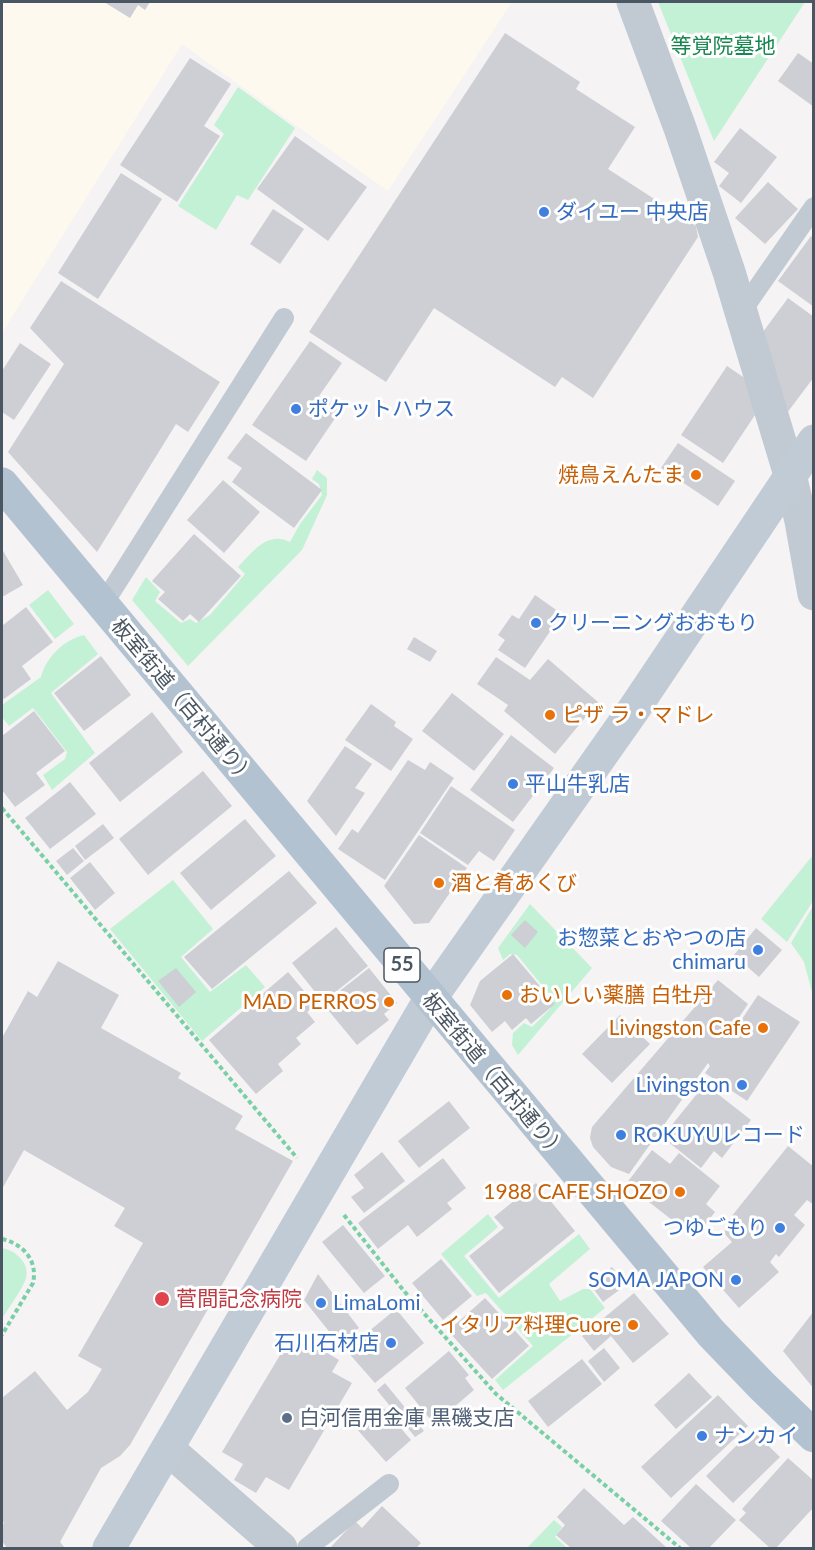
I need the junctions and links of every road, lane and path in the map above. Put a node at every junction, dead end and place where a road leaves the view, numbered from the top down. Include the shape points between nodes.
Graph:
1 (633, 2) edge
2 (813, 207) edge
3 (741, 312) junction
4 (284, 318) dead end
5 (813, 441) edge
6 (790, 475) junction
7 (2, 485) edge
8 (813, 594) edge
9 (102, 606) junction
10 (2, 808) edge
11 (430, 999) junction
12 (321, 1186) junction
13 (2, 1239) edge
14 (2, 1335) edge
15 (813, 1436) edge
16 (168, 1449) junction
17 (389, 1484) dead end
18 (109, 1548) edge
19 (281, 1548) edge
20 (307, 1548) edge
21 (680, 1548) edge

1 - 3 street
2 - 3 lane
3 - 6 street
4 - 9 lane
5 - 6 street
6 - 8 street
6 - 11 street via 639,701
7 - 9 main road, 板室街道（百村通り） / 55
9 - 11 main road, 板室街道（百村通り） / 55
10 - 12 path
11 - 12 street
11 - 15 main road, 板室街道（百村通り） / 55 via 711,1333
12 - 16 street
12 - 21 path via 404,1291 496,1394
13 - 14 path via 22,1247 30,1257 35,1275
16 - 18 street
16 - 19 street
17 - 20 lane

